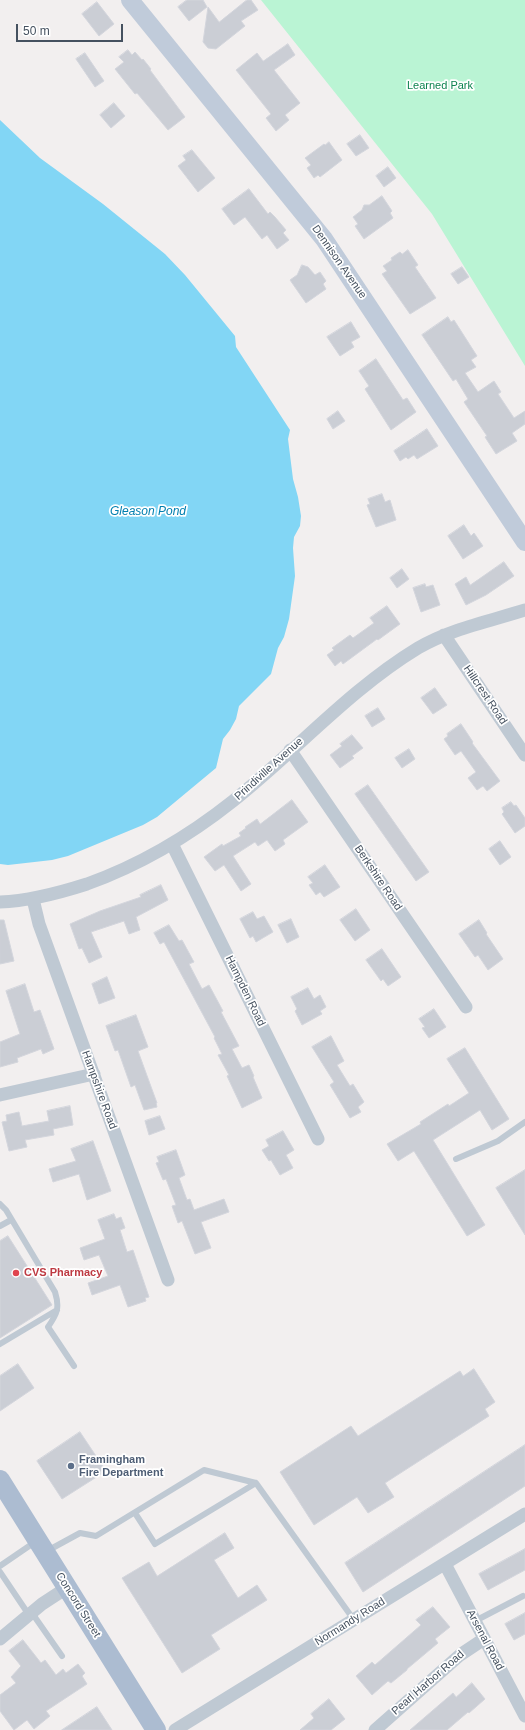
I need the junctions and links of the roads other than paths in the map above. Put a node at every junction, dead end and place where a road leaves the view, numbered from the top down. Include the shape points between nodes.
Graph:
1 (130, 0) edge
2 (525, 542) edge
3 (525, 610) edge
4 (444, 636) junction
5 (290, 750) junction
6 (525, 755) edge
7 (172, 844) junction
8 (33, 899) junction
9 (0, 902) edge
10 (466, 1007) dead end
11 (94, 1074) junction
12 (0, 1095) edge
13 (525, 1122) edge
14 (318, 1139) dead end
15 (456, 1159) dead end
16 (0, 1204) edge
17 (11, 1220) junction
18 (0, 1226) edge
19 (168, 1280) dead end
20 (57, 1310) junction
21 (0, 1344) edge
22 (74, 1366) dead end
23 (0, 1480) edge
24 (256, 1483) junction
25 (135, 1513) junction
26 (525, 1514) edge
27 (42, 1546) junction
28 (445, 1564) junction
29 (0, 1566) edge
30 (0, 1572) edge
31 (68, 1587) junction
32 (523, 1596) dead end
33 (30, 1614) junction
34 (354, 1620) junction
35 (475, 1621) junction
36 (0, 1639) edge
37 (484, 1639) junction
38 (62, 1656) dead end
39 (525, 1716) edge
40 (156, 1730) edge
41 (175, 1730) edge
42 (375, 1730) edge

1 - 2 street, Dennison Avenue via 324,238
3 - 4 street, Prindiville Avenue
4 - 5 street, Prindiville Avenue via 418,648 358,692
4 - 6 street, Hillcrest Road
5 - 7 street, Prindiville Avenue via 234,800
5 - 10 street, Berkshire Road
7 - 8 street, Prindiville Avenue via 114,873 77,887
7 - 14 street, Hampden Road
8 - 9 street, Prindiville Avenue
8 - 11 street, Hampshire Road via 39,924
11 - 12 street
11 - 19 street, Hampshire Road
13 - 15 lane via 498,1142
16 - 17 lane
17 - 18 lane
17 - 20 lane via 55,1292 59,1304
20 - 21 lane
20 - 22 lane via 48,1327
23 - 27 main road, Concord Street
24 - 25 lane via 204,1470
24 - 25 lane via 155,1544
24 - 34 lane
25 - 27 lane via 96,1536 80,1533
26 - 28 street, Normandy Road
27 - 29 lane
27 - 31 main road, Concord Street
28 - 34 street, Normandy Road
28 - 35 street, Arsenal Road
30 - 33 lane
31 - 33 street
31 - 40 main road, Concord Street
32 - 35 lane
33 - 36 street
33 - 38 lane
34 - 41 street, Normandy Road
35 - 37 street, Arsenal Road
37 - 39 street, Arsenal Road
37 - 42 street, Pearl Harbor Road via 460,1655

